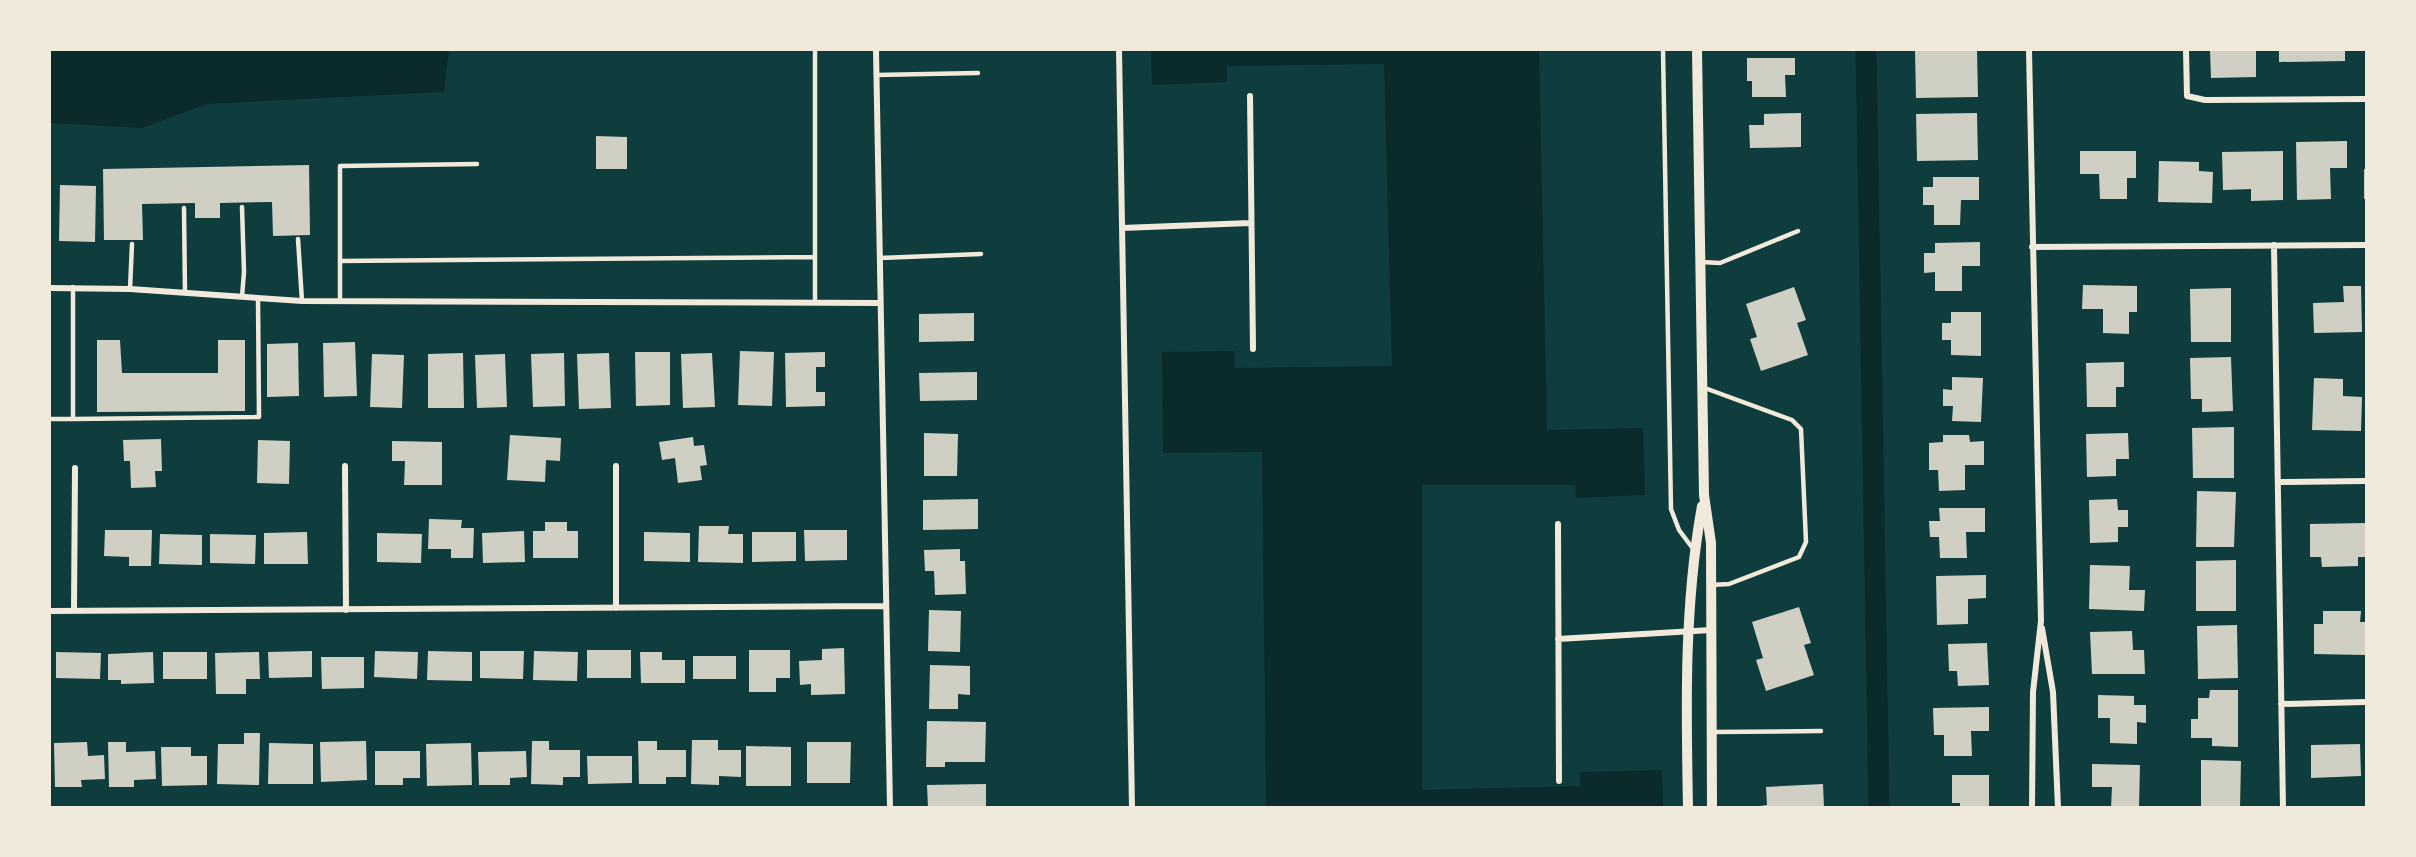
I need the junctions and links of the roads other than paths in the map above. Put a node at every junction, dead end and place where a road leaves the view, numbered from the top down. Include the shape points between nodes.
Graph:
1 (815, 50) edge
2 (876, 50) edge
3 (1119, 50) edge
4 (1663, 50) edge
5 (1697, 50) edge
6 (2029, 50) edge
7 (2186, 50) edge
8 (978, 73) dead end
9 (876, 75) junction
10 (1250, 96) dead end
11 (2367, 99) edge
12 (477, 164) dead end
13 (242, 207) dead end
14 (184, 208) dead end
15 (1250, 224) junction
16 (1122, 228) junction
17 (1798, 231) dead end
18 (298, 238) dead end
19 (132, 244) dead end
20 (2274, 245) junction
21 (2367, 245) edge
22 (2032, 247) junction
23 (981, 254) dead end
24 (815, 256) junction
25 (880, 258) junction
26 (340, 261) junction
27 (1701, 262) junction
28 (73, 287) junction
29 (50, 288) edge
30 (130, 289) junction
31 (185, 292) junction
32 (242, 297) junction
33 (258, 298) junction
34 (302, 301) junction
35 (340, 301) junction
36 (815, 303) junction
37 (880, 303) junction
38 (1252, 349) dead end
39 (1702, 387) junction
40 (50, 419) edge
41 (73, 419) junction
42 (345, 466) dead end
43 (616, 466) dead end
44 (75, 468) dead end
45 (2367, 481) edge
46 (2278, 482) junction
47 (1704, 495) junction
48 (1558, 524) dead end
49 (1695, 551) junction
50 (1711, 585) junction
51 (885, 606) junction
52 (616, 608) junction
53 (346, 610) junction
54 (50, 611) edge
55 (75, 611) junction
56 (2041, 621) junction
57 (1711, 630) junction
58 (1688, 632) junction
59 (1558, 639) junction
60 (2367, 702) edge
61 (2281, 704) junction
62 (1821, 731) dead end
63 (1712, 732) junction
64 (1559, 781) dead end
65 (890, 807) edge
66 (1132, 807) edge
67 (1688, 807) edge
68 (1712, 807) edge
69 (2032, 807) edge
70 (2058, 807) edge
71 (2283, 807) edge

1 - 24 lane
2 - 9 street
3 - 16 street
4 - 49 lane via 1671,509 1679,530
5 - 27 street
6 - 22 street
7 - 11 street via 2187,96 2205,100
8 - 9 lane
9 - 25 street
10 - 15 street
12 - 26 lane via 340,166
13 - 32 lane
14 - 31 lane
15 - 16 street
15 - 38 street
16 - 66 street
17 - 27 lane via 1720,263
18 - 34 lane
19 - 30 lane
20 - 21 street
20 - 22 street
20 - 46 street
22 - 56 street
23 - 25 lane
24 - 26 lane
24 - 36 lane
25 - 37 street
26 - 35 lane
27 - 39 street
28 - 29 street
28 - 30 street
28 - 41 lane
30 - 31 street
31 - 32 street
32 - 33 street
33 - 34 street
33 - 41 lane via 259,417
34 - 35 street
35 - 36 street
36 - 37 street
37 - 51 street
39 - 47 street
39 - 50 lane via 1792,420 1801,429 1806,542 1799,557 1729,584
40 - 41 lane
42 - 53 street
43 - 52 street
44 - 55 street
45 - 46 street
46 - 61 street
47 - 49 street
47 - 50 street via 1711,543
48 - 59 street
49 - 58 street
50 - 57 street
51 - 52 street
51 - 65 street
52 - 53 street
53 - 55 street
54 - 55 street
56 - 69 street via 2033,693
56 - 70 street via 2053,693
57 - 58 street
57 - 63 street
58 - 59 street
58 - 67 street
59 - 64 street
60 - 61 street
61 - 71 street
62 - 63 lane
63 - 68 street

